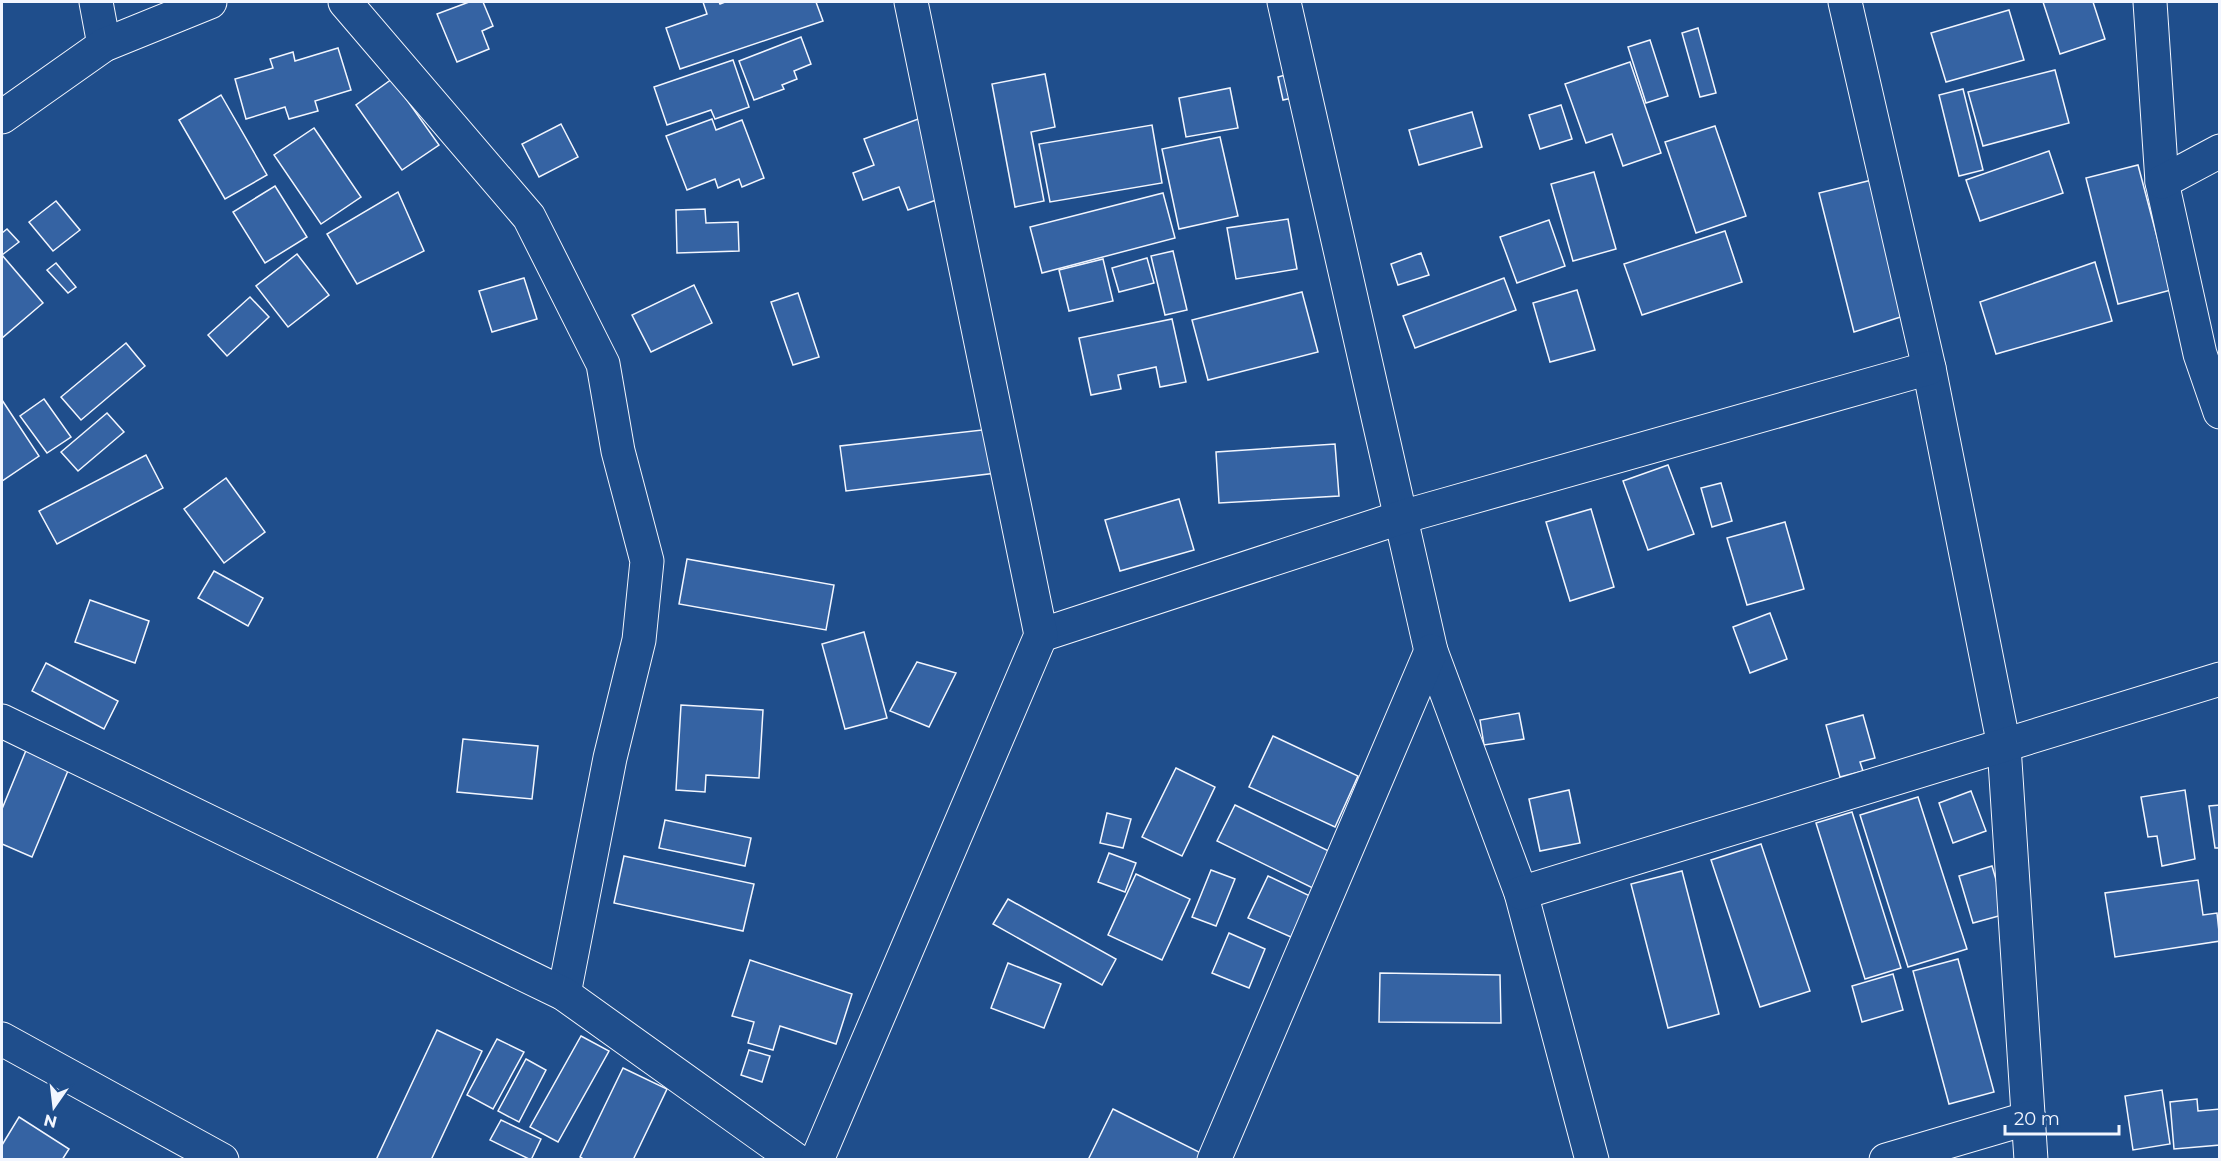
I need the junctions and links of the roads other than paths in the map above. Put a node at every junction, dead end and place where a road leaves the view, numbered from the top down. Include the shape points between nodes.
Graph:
1 (96, 2) edge
2 (210, 2) edge
3 (345, 2) edge
4 (911, 2) edge
5 (1284, 2) edge
6 (1845, 2) edge
7 (2150, 2) edge
8 (104, 45) junction
9 (2, 117) edge
10 (2220, 151) edge
11 (2162, 182) junction
12 (1929, 368) junction
13 (2220, 412) edge
14 (1402, 517) junction
15 (1041, 634) junction
16 (1431, 651) junction
17 (2220, 679) edge
18 (2, 721) edge
19 (2004, 746) junction
20 (1521, 893) junction
21 (564, 994) junction
22 (2, 1039) edge
23 (2029, 1118) junction
24 (1214, 1159) edge
25 (222, 1160) edge
26 (796, 1160) edge
27 (818, 1160) edge
28 (1593, 1160) edge
29 (1886, 1160) edge
30 (2031, 1160) edge

1 - 8 street
2 - 8 street
3 - 21 street via 529,217 603,364 618,451 647,561 639,640 610,758
4 - 15 street
5 - 14 street
6 - 12 street
7 - 11 street
8 - 9 street
10 - 11 street
11 - 13 street via 2200,354
12 - 14 street
12 - 19 street
14 - 15 street
14 - 16 street
15 - 27 street
16 - 20 street
16 - 24 street
17 - 19 street
18 - 21 street
19 - 20 street
19 - 23 street
20 - 28 street
21 - 26 street
22 - 25 street
23 - 29 street
23 - 30 street

